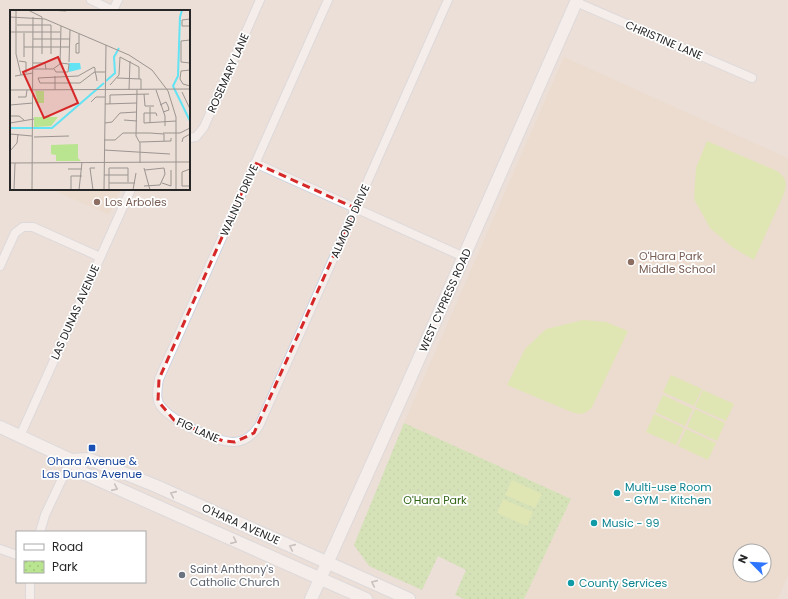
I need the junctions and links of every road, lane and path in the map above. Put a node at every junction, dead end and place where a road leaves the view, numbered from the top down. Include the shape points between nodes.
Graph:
1 (91, 0) edge
2 (118, 0) edge
3 (260, 0) edge
4 (328, 0) edge
5 (448, 0) edge
6 (576, 1) edge
7 (112, 10) edge
8 (114, 10) edge
9 (752, 78) dead end
10 (190, 138) edge
11 (255, 163) junction
12 (131, 190) edge
13 (356, 208) junction
14 (100, 257) junction
15 (464, 257) junction
16 (0, 266) edge
17 (158, 401) joint
18 (0, 427) edge
19 (20, 436) junction
20 (246, 439) joint
21 (71, 460) junction
22 (40, 531) edge
23 (0, 549) edge
24 (16, 555) edge
25 (328, 563) junction
26 (320, 579) junction
27 (30, 583) edge
28 (30, 599) edge
29 (311, 599) edge
30 (366, 599) edge
31 (409, 599) edge

1 - 7 street
2 - 8 street
3 - 10 street, ROSEMARY LANE via 204,127 196,137
4 - 11 street, WALNUT DRIVE
5 - 13 street, ALMOND DRIVE
6 - 9 street, CHRISTINE LANE
6 - 15 main road, WEST CYPRESS ROAD
11 - 13 street
11 - 17 street, WALNUT DRIVE via 159,379
12 - 14 street, LAS DUNAS AVENUE
13 - 15 street
13 - 20 street, ALMOND DRIVE via 259,426
14 - 16 street via 32,227 23,226 15,233
14 - 19 street, LAS DUNAS AVENUE
15 - 25 main road, WEST CYPRESS ROAD
17 - 20 street, FIG LANE via 163,411 174,420 223,442
18 - 19 main road, O'HARA AVENUE
19 - 21 main road, O'HARA AVENUE
21 - 22 street via 45,515
25 -> 21 main road, O'HARA AVENUE via 89,459
21 -> 26 main road, O'HARA AVENUE via 82,473
23 - 24 street
25 - 26 main road, WEST CYPRESS ROAD
31 -> 25 main road, O'HARA AVENUE
26 - 29 main road, WEST CYPRESS ROAD
26 - 30 main road, O'HARA AVENUE
27 - 28 street

